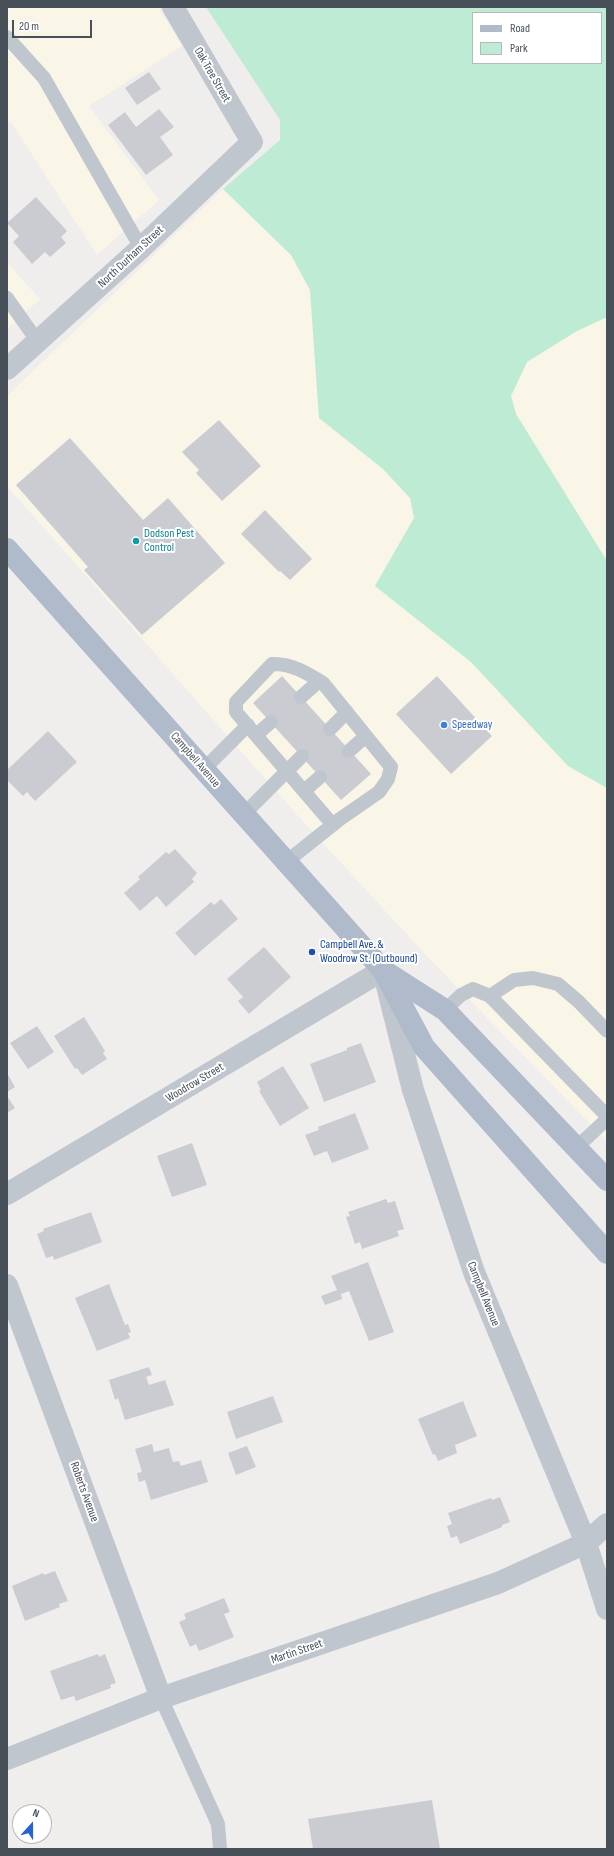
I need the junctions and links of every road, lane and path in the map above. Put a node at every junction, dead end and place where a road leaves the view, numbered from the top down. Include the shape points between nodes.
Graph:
1 (173, 7) edge
2 (7, 37) edge
3 (252, 142) joint
4 (141, 248) junction
5 (7, 298) edge
6 (38, 342) junction
7 (7, 369) edge
8 (7, 549) edge
9 (319, 681) junction
10 (301, 697) dead end
11 (347, 712) junction
12 (271, 722) dead end
13 (330, 729) dead end
14 (252, 730) junction
15 (366, 736) junction
16 (349, 751) dead end
17 (302, 756) dead end
18 (203, 770) junction
19 (287, 770) junction
20 (320, 777) dead end
21 (304, 791) junction
22 (243, 815) junction
23 (332, 825) junction
24 (286, 862) junction
25 (383, 970) junction
26 (490, 996) junction
27 (445, 1010) junction
28 (607, 1031) edge
29 (607, 1117) edge
30 (576, 1148) junction
31 (607, 1180) edge
32 (7, 1194) edge
33 (607, 1253) edge
34 (7, 1285) edge
35 (607, 1524) edge
36 (586, 1543) junction
37 (607, 1609) edge
38 (161, 1698) junction
39 (7, 1759) edge
40 (220, 1849) edge

1 - 3 street, Oak Tree Street
2 - 4 lane via 44,78
3 - 4 street, North Durham Street
4 - 6 street, North Durham Street
5 - 6 lane
6 - 7 street, North Durham Street
8 - 18 main road, Campbell Avenue
9 - 10 lane
9 - 11 lane
9 - 14 lane via 284,664 272,664 236,702 236,712
11 - 13 lane
11 - 15 lane
12 - 14 lane
14 - 18 lane
14 - 19 lane
15 - 16 lane
15 - 23 lane via 391,767 388,779 379,792
17 - 19 lane
18 - 22 main road, Campbell Avenue
19 - 21 lane
19 - 22 lane
20 - 21 lane
21 - 23 lane
22 - 24 main road, Campbell Avenue
23 - 24 lane
24 - 25 main road, Campbell Avenue
25 - 27 main road, Campbell Avenue
25 - 32 street, Woodrow Street
25 - 33 main road, Campbell Avenue via 424,1047
25 - 36 street, Campbell Avenue via 413,1090 474,1272
26 - 27 lane via 473,989 461,995
26 - 28 lane via 514,980 533,978 558,984
26 - 29 lane
27 - 30 main road, Campbell Avenue
29 - 30 lane
30 - 31 main road, Campbell Avenue
34 - 38 street, Roberts Avenue
35 - 36 street, Martin Street
36 - 37 street, Campbell Avenue
36 - 38 street, Martin Street via 498,1583
38 - 39 street, Martin Street
38 - 40 lane via 218,1824

